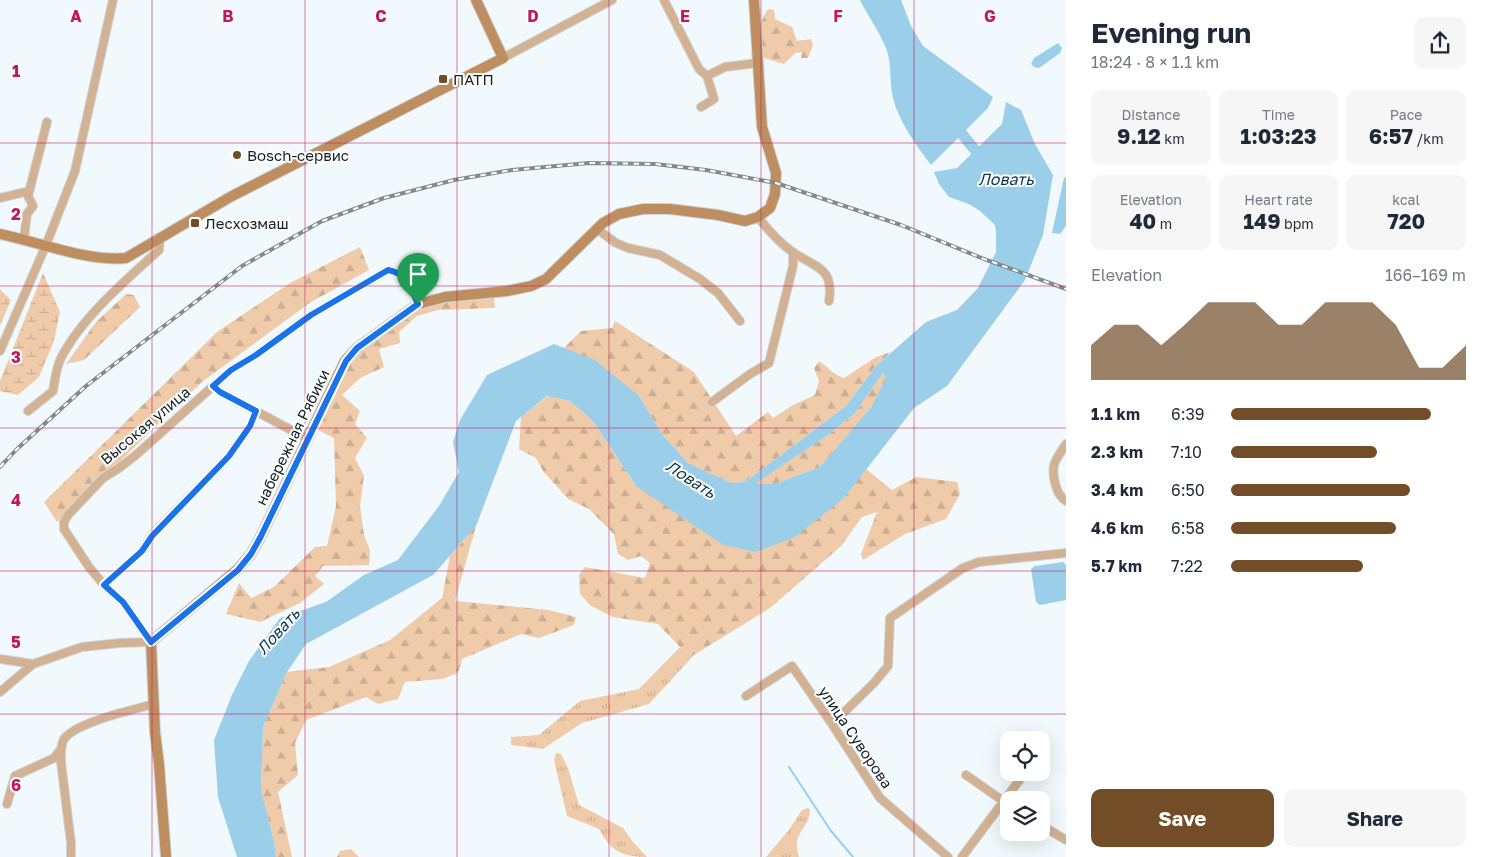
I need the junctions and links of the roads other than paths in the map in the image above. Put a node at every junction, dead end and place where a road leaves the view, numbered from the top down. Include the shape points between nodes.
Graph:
1 (113, 0) edge
2 (476, 0) edge
3 (612, 0) edge
4 (664, 0) edge
5 (754, 0) edge
6 (503, 58) junction
7 (757, 63) junction
8 (707, 76) junction
9 (700, 107) dead end
10 (47, 122) dead end
11 (29, 191) junction
12 (0, 198) edge
13 (758, 217) junction
14 (597, 229) junction
15 (0, 234) edge
16 (160, 238) junction
17 (24, 239) junction
18 (46, 245) junction
19 (793, 252) junction
20 (829, 301) dead end
21 (418, 304) junction
22 (740, 321) dead end
23 (0, 351) edge
24 (213, 386) junction
25 (712, 402) dead end
26 (28, 411) dead end
27 (256, 411) junction
28 (308, 439) junction
29 (1066, 444) edge
30 (1066, 501) edge
31 (1066, 553) edge
32 (104, 585) junction
33 (151, 642) junction
34 (0, 658) edge
35 (34, 664) junction
36 (0, 692) edge
37 (746, 696) dead end
38 (154, 704) junction
39 (832, 724) junction
40 (60, 749) junction
41 (966, 775) dead end
42 (1000, 800) edge
43 (7, 804) dead end
44 (1000, 811) edge
45 (1050, 830) edge
46 (1066, 840) edge
47 (71, 857) edge
48 (166, 857) edge
49 (948, 857) edge
50 (962, 857) edge

1 - 18 street via 75,171
2 - 6 street
3 - 6 street
4 - 8 street via 699,69
5 - 7 street
6 - 16 street via 232,196
7 - 8 street via 725,67
7 - 13 street via 762,127 776,173 770,208
8 - 9 street via 714,99
10 - 11 street
11 - 12 street
11 - 17 street via 33,206 27,214
13 - 14 street, набережная Рябики via 745,221 670,208 643,208 620,214
13 - 19 street
14 - 21 street, набережная Рябики via 546,279 531,286 507,292 445,297
14 - 22 street via 616,243 660,255 700,279 718,293
15 - 17 street
16 - 18 street via 126,258 113,260
16 - 26 street via 159,250 98,308 70,344 61,358 53,391
17 - 18 street
18 - 23 street
19 - 20 street via 823,270 830,280
19 - 25 street via 793,266 769,364
21 - 24 street, Высокая улица via 406,278 388,270 311,315
21 - 28 street, набережная Рябики via 351,354
24 - 27 street
24 - 32 street, Высокая улица via 136,455 103,478 64,522 64,529
27 - 28 street
27 - 32 street via 250,426 229,456 152,536 142,551
28 - 33 street, набережная Рябики via 245,562
29 - 30 street via 1054,464 1054,482
31 - 39 street via 979,562 963,568 890,618 888,666
32 - 33 street via 123,602
33 - 35 street via 82,647
33 - 38 street
34 - 35 street
35 - 36 street
37 - 39 street, улица Суворова via 792,666
38 - 40 street via 88,723 72,731
38 - 48 street
39 - 49 street, улица Суворова via 880,798
40 - 43 street via 54,758 15,776
40 - 47 street
41 - 42 street
44 - 50 street
45 - 46 street

